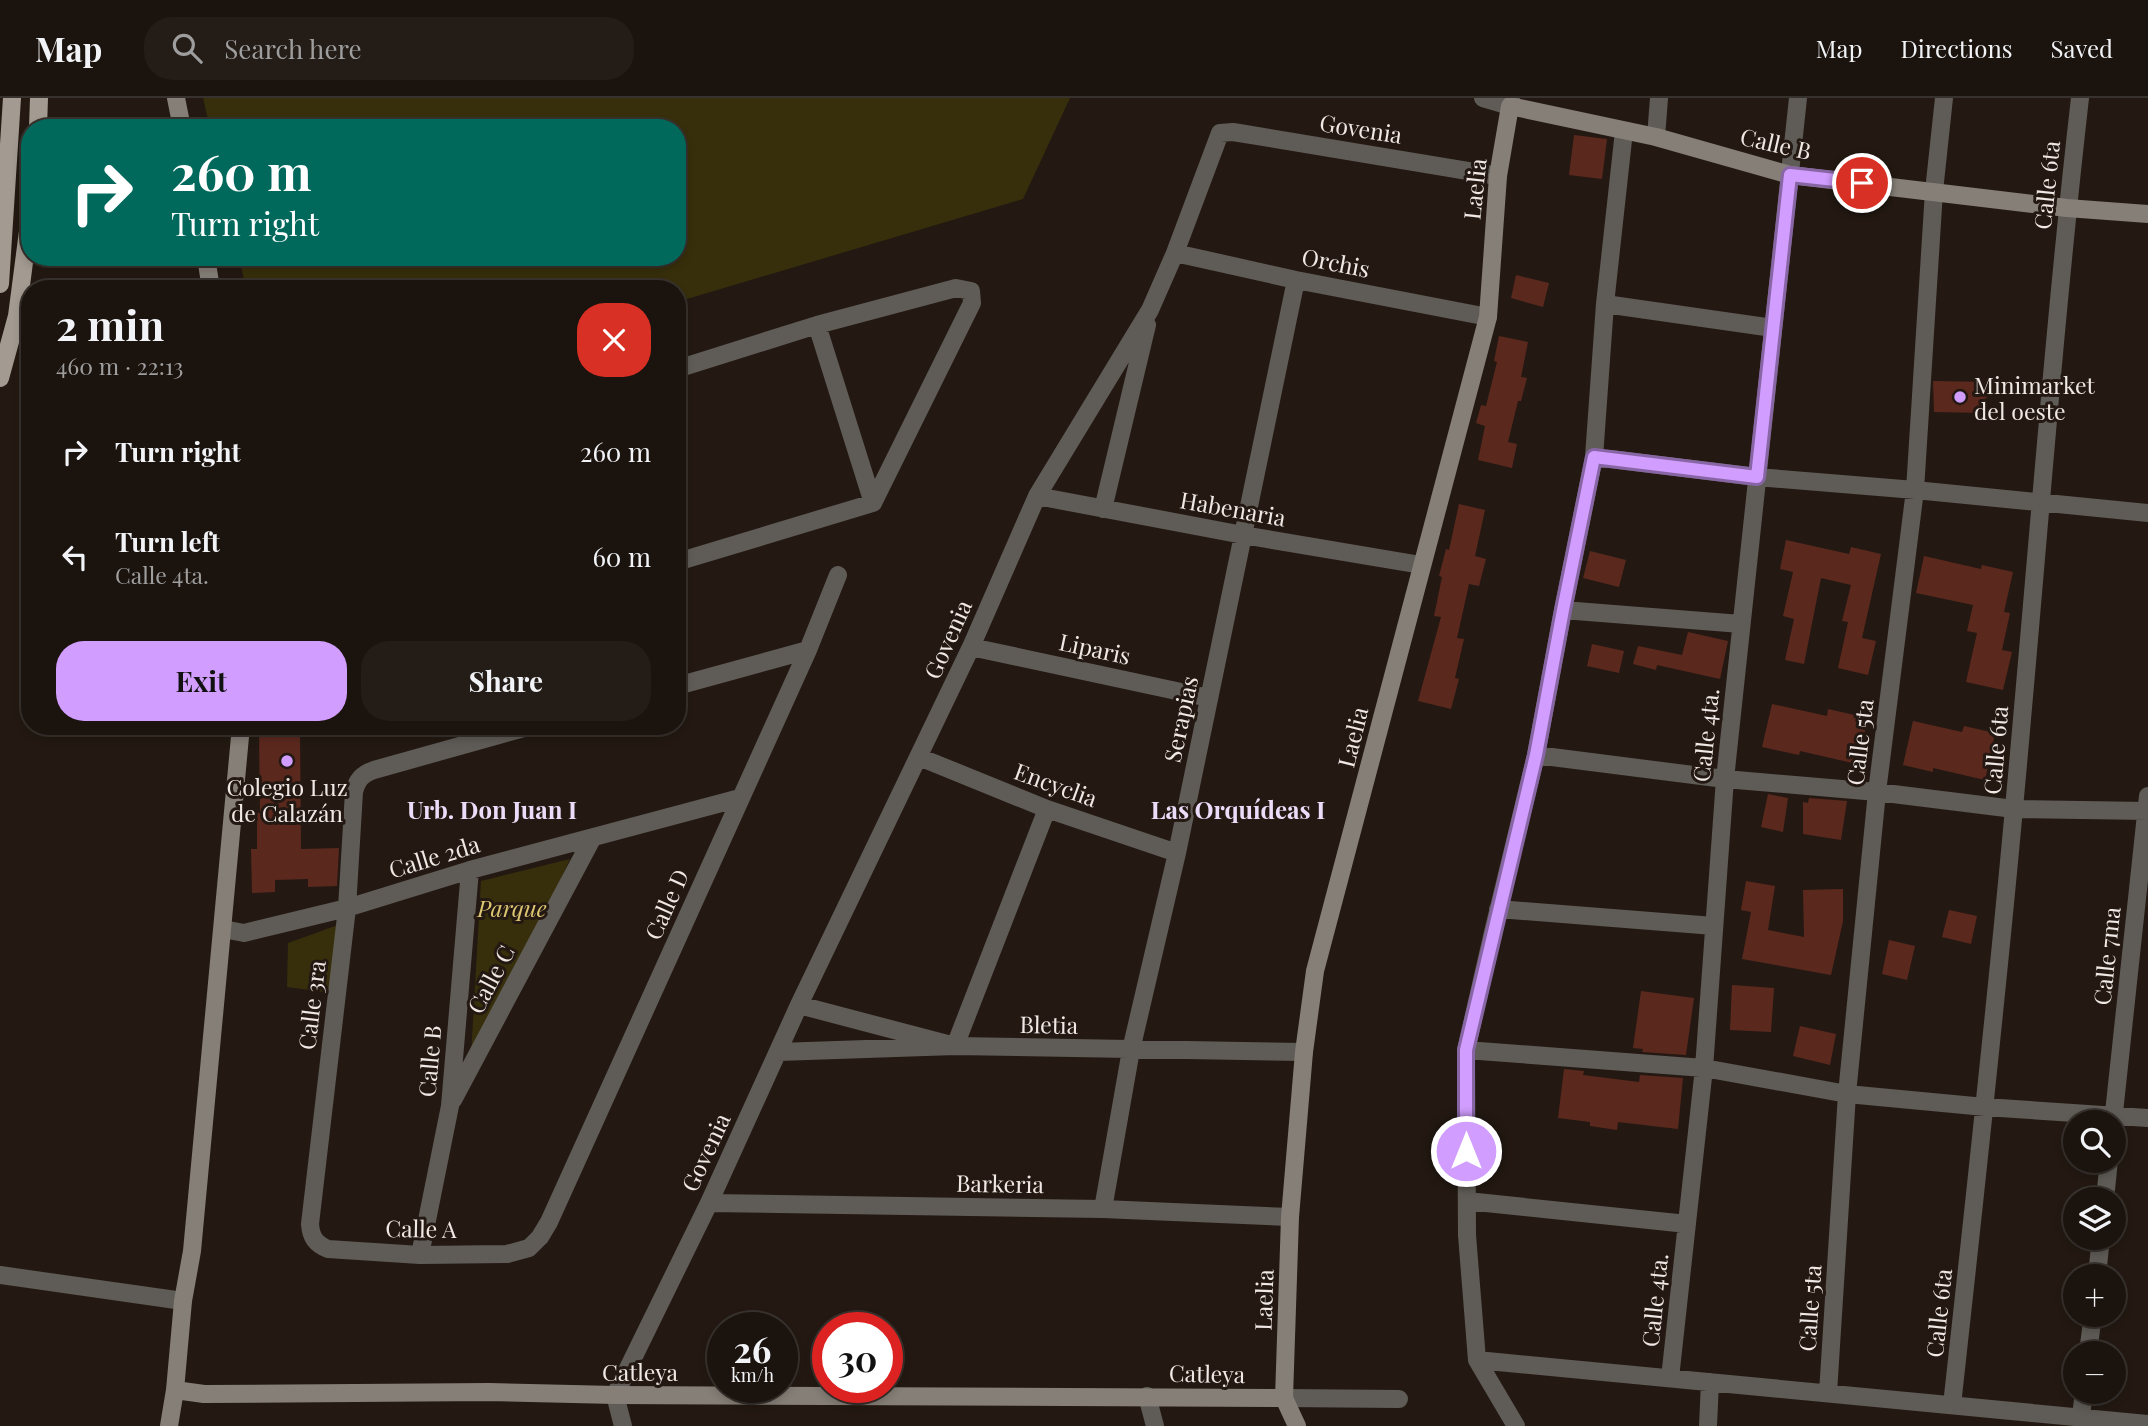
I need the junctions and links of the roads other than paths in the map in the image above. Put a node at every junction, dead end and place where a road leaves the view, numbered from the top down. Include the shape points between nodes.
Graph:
1 (12, 98) edge
2 (39, 98) edge
3 (176, 98) edge
4 (1483, 98) edge
5 (1659, 98) edge
6 (1798, 98) edge
7 (1944, 98) edge
8 (2080, 98) edge
9 (1511, 102) edge
10 (38, 119) edge
11 (180, 119) edge
12 (1624, 131) junction
13 (1656, 137) junction
14 (5, 162) edge
15 (1790, 175) junction
16 (1498, 176) junction
17 (1934, 191) junction
18 (2067, 208) junction
19 (2148, 214) edge
20 (1175, 253) junction
21 (1296, 280) junction
22 (0, 284) edge
23 (21, 285) edge
24 (1605, 304) junction
25 (1150, 310) junction
26 (1488, 317) junction
27 (817, 325) junction
28 (1773, 328) junction
29 (0, 334) edge
30 (686, 366) edge
31 (1, 372) edge
32 (1594, 457) junction
33 (1757, 477) junction
34 (1915, 490) junction
35 (1037, 496) junction
36 (2042, 502) junction
37 (873, 503) junction
38 (1103, 509) junction
39 (2148, 513) edge
40 (1243, 535) junction
41 (686, 559) edge
42 (1421, 565) junction
43 (838, 575) dead end
44 (1563, 610) junction
45 (1741, 624) junction
46 (971, 647) junction
47 (808, 650) junction
48 (686, 684) edge
49 (1209, 698) junction
50 (240, 735) edge
51 (499, 735) edge
52 (1536, 755) junction
53 (919, 757) junction
54 (1725, 779) junction
55 (1877, 792) junction
56 (740, 798) junction
57 (2147, 806) edge
58 (2014, 808) junction
59 (1047, 809) junction
60 (593, 837) junction
61 (1177, 853) junction
62 (470, 870) junction
63 (347, 908) junction
64 (1498, 909) junction
65 (1714, 926) junction
66 (223, 929) junction
67 (799, 1005) junction
68 (955, 1046) junction
69 (1130, 1050) junction
70 (1466, 1050) junction
71 (778, 1052) junction
72 (1304, 1052) junction
73 (1704, 1068) junction
74 (1847, 1094) junction
75 (450, 1106) junction
76 (1985, 1107) junction
77 (2114, 1110) edge
78 (2063, 1114) edge
79 (2126, 1118) edge
80 (2148, 1118) edge
81 (1467, 1201) junction
82 (709, 1203) junction
83 (1103, 1209) junction
84 (1290, 1217) junction
85 (1686, 1224) junction
86 (314, 1240) joint
87 (529, 1248) joint
88 (420, 1255) junction
89 (0, 1275) edge
90 (183, 1301) junction
91 (1477, 1360) junction
92 (1670, 1378) junction
93 (1710, 1382) junction
94 (175, 1390) junction
95 (1828, 1393) junction
96 (615, 1395) junction
97 (1147, 1396) junction
98 (1284, 1398) junction
99 (1399, 1399) dead end
100 (2082, 1404) edge
101 (1952, 1405) junction
102 (2081, 1417) junction
103 (2148, 1424) edge
104 (169, 1426) edge
105 (623, 1426) edge
106 (1156, 1426) edge
107 (1297, 1426) edge
108 (1516, 1426) edge
109 (1708, 1426) edge

1 - 14 main road
2 - 10 main road
3 - 11 street
4 - 9 street, Calle B
5 - 13 street
6 - 15 street, Calle 4ta.
7 - 17 street, Calle 5ta
8 - 18 street, Calle 6ta
9 - 12 street, Calle B
9 - 16 street, Laelia
12 - 13 street, Calle B
12 - 24 street
13 - 15 street, Calle B
14 - 22 main road
15 - 17 street, Calle B
15 - 28 street, Calle 4ta.
16 - 20 street, Govenia via 1220,133
16 - 26 street, Laelia
17 - 18 street, Calle B
17 - 34 street, Calle 5ta
18 - 19 street, Calle B
18 - 36 street, Calle 6ta
20 - 21 street, Orchis
20 - 25 street, Govenia
21 - 26 street, Orchis
21 - 40 street, Serapias
23 - 31 main road
24 - 28 street
24 - 32 street
25 - 35 street, Govenia
25 - 38 street
26 - 42 street, Laelia
27 - 30 street
27 - 37 street
27 - 37 street via 956,288 971,290 972,303
28 - 33 street, Calle 4ta.
29 - 31 main road
32 - 33 street
32 - 44 street
33 - 34 street
33 - 45 street, Calle 4ta.
34 - 36 street
34 - 55 street, Calle 5ta
35 - 38 street, Habenaria
35 - 46 street, Govenia
36 - 39 street
36 - 58 street, Calle 6ta
37 - 41 street
38 - 40 street, Habenaria
40 - 42 street, Habenaria
40 - 49 street, Serapias
42 - 72 street, Laelia via 1315,971
43 - 47 street, Calle D
44 - 45 street
44 - 52 street
45 - 54 street, Calle 4ta.
46 - 49 street, Liparis
46 - 53 street, Govenia
47 - 48 street
47 - 56 street, Calle D
49 - 61 street, Serapias
50 - 66 street
51 - 63 street, Calle 3ra via 360,777 354,792
52 - 54 street
52 - 64 street
53 - 59 street, Encyclia
53 - 67 street, Govenia
54 - 55 street
54 - 65 street, Calle 4ta.
55 - 58 street
55 - 74 street, Calle 5ta
56 - 60 street, Calle 2da
56 - 87 street, Calle D via 549,1222
57 - 58 street
57 - 77 street, Calle 7ma
58 - 76 street, Calle 6ta
59 - 61 street, Encyclia
59 - 68 street
60 - 62 street, Calle 2da
60 - 75 street, Calle C
61 - 69 street, Serapias
62 - 63 street, Calle 2da
62 - 75 street, Calle B
63 - 66 street, Calle 2da via 244,933
63 - 86 street, Calle 3ra via 310,1224
64 - 65 street
64 - 70 street
65 - 73 street, Calle 4ta.
66 - 90 street via 192,1251
67 - 68 street, Bletia
67 - 71 street, Govenia
68 - 69 street, Bletia
68 - 71 street
69 - 72 street, Bletia
69 - 83 street, Serapias
70 - 73 street
70 - 81 street
71 - 82 street, Govenia
72 - 84 street, Laelia
73 - 74 street
73 - 85 street, Calle 4ta.
74 - 76 street
74 - 95 street, Calle 5ta
75 - 88 street, Calle B
76 - 78 street
76 - 101 street, Calle 6ta
79 - 80 street
81 - 85 street
81 - 91 street
82 - 83 street, Barkeria
82 - 96 street, Govenia
83 - 84 street, Barkeria
84 - 98 street, Laelia
85 - 92 street, Calle 4ta.
86 - 88 street, Calle A via 328,1249
87 - 88 street, Calle A via 507,1254
89 - 90 street
90 - 94 street
91 - 92 street
91 - 108 street
92 - 93 street
93 - 95 street
93 - 109 street
94 - 96 street, Catleya via 204,1394
94 - 104 street
95 - 101 street
96 - 97 street, Catleya
96 - 105 street
97 - 98 street, Catleya
97 - 106 street
98 - 99 street, Catleya
98 - 107 street, Laelia
100 - 102 street
101 - 102 street
102 - 103 street

